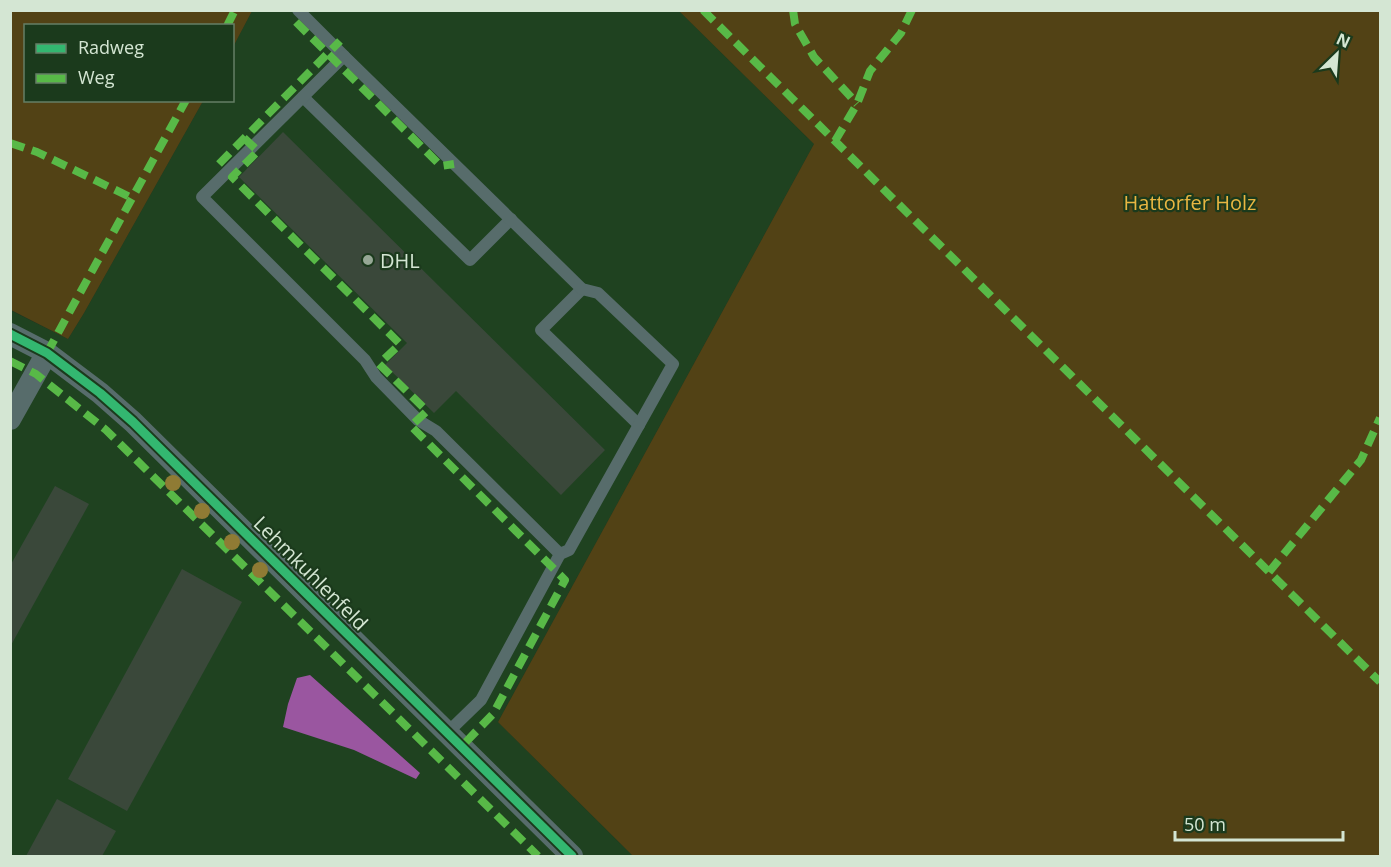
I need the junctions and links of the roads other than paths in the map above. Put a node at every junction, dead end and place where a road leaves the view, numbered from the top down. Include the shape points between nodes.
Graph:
1 (298, 10) edge
2 (344, 56) junction
3 (303, 97) junction
4 (511, 219) junction
5 (582, 289) junction
6 (10, 334) edge
7 (47, 353) junction
8 (10, 419) edge
9 (639, 425) junction
10 (560, 554) junction
11 (447, 732) junction
12 (572, 856) edge

1 - 2 lane
2 - 3 lane
2 - 4 lane
3 - 4 lane via 470,260
3 - 10 lane via 202,197 365,360 376,377 418,420 436,431
4 - 5 lane
5 - 9 lane via 598,293 673,364
5 - 9 lane via 541,330
6 - 7 street, Lehmkuhlenfeld
7 - 8 street
7 - 11 street, Lehmkuhlenfeld via 133,422
9 - 10 lane via 569,550
10 - 11 lane via 481,700
11 - 12 street, Lehmkuhlenfeld

